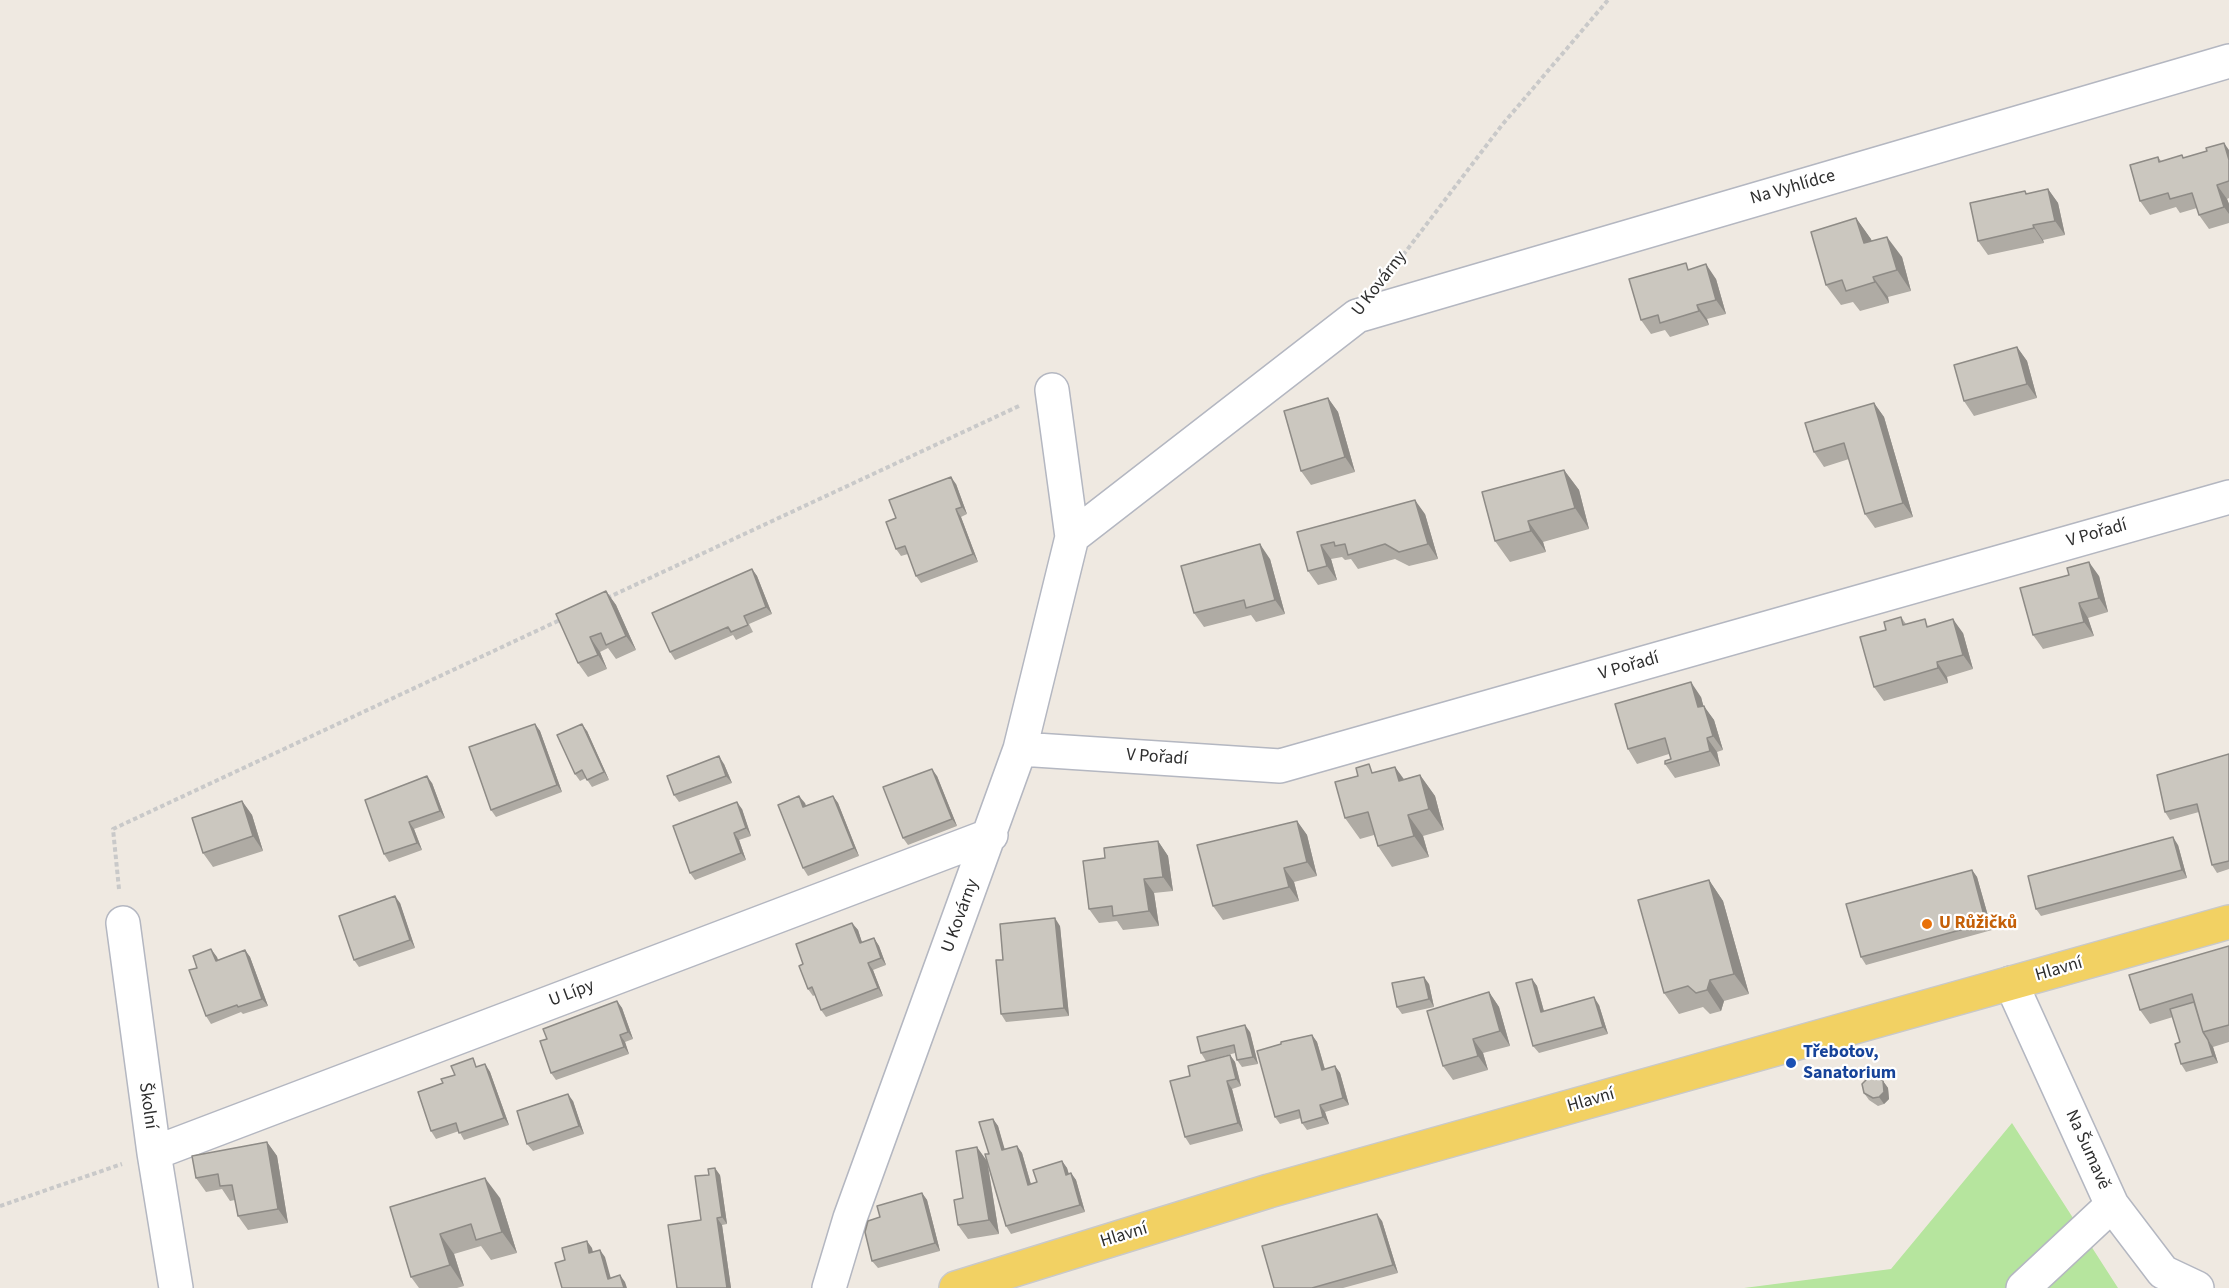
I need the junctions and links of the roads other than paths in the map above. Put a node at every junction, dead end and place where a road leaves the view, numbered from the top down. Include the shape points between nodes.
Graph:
1 (2229, 61) edge
2 (1357, 316) joint
3 (1052, 390) road end
4 (2229, 496) edge
5 (1072, 537) junction
6 (1020, 749) junction
7 (991, 835) junction
8 (2229, 922) edge
9 (123, 923) road end
10 (2011, 983) junction
11 (154, 1153) junction
12 (2112, 1205) junction
13 (176, 1288) edge
14 (829, 1288) edge
15 (956, 1288) edge
16 (2023, 1288) edge
17 (2197, 1288) edge

1 - 2 street, Na Vyhlídce
2 - 5 street, U Kovárny
3 - 5 street, U Kovárny
4 - 6 street, V Pořadí via 1280,766
5 - 6 street, U Kovárny
6 - 7 street, U Kovárny
7 - 11 street, U Lípy
7 - 14 street, U Kovárny via 850,1218
8 - 10 main road, Hlavní
9 - 11 street, Školní
10 - 12 street, Na Šumavě
10 - 15 main road, Hlavní via 1281,1188
11 - 13 street, Školní
12 - 16 street
12 - 17 street, Na Šumavě via 2163,1272

